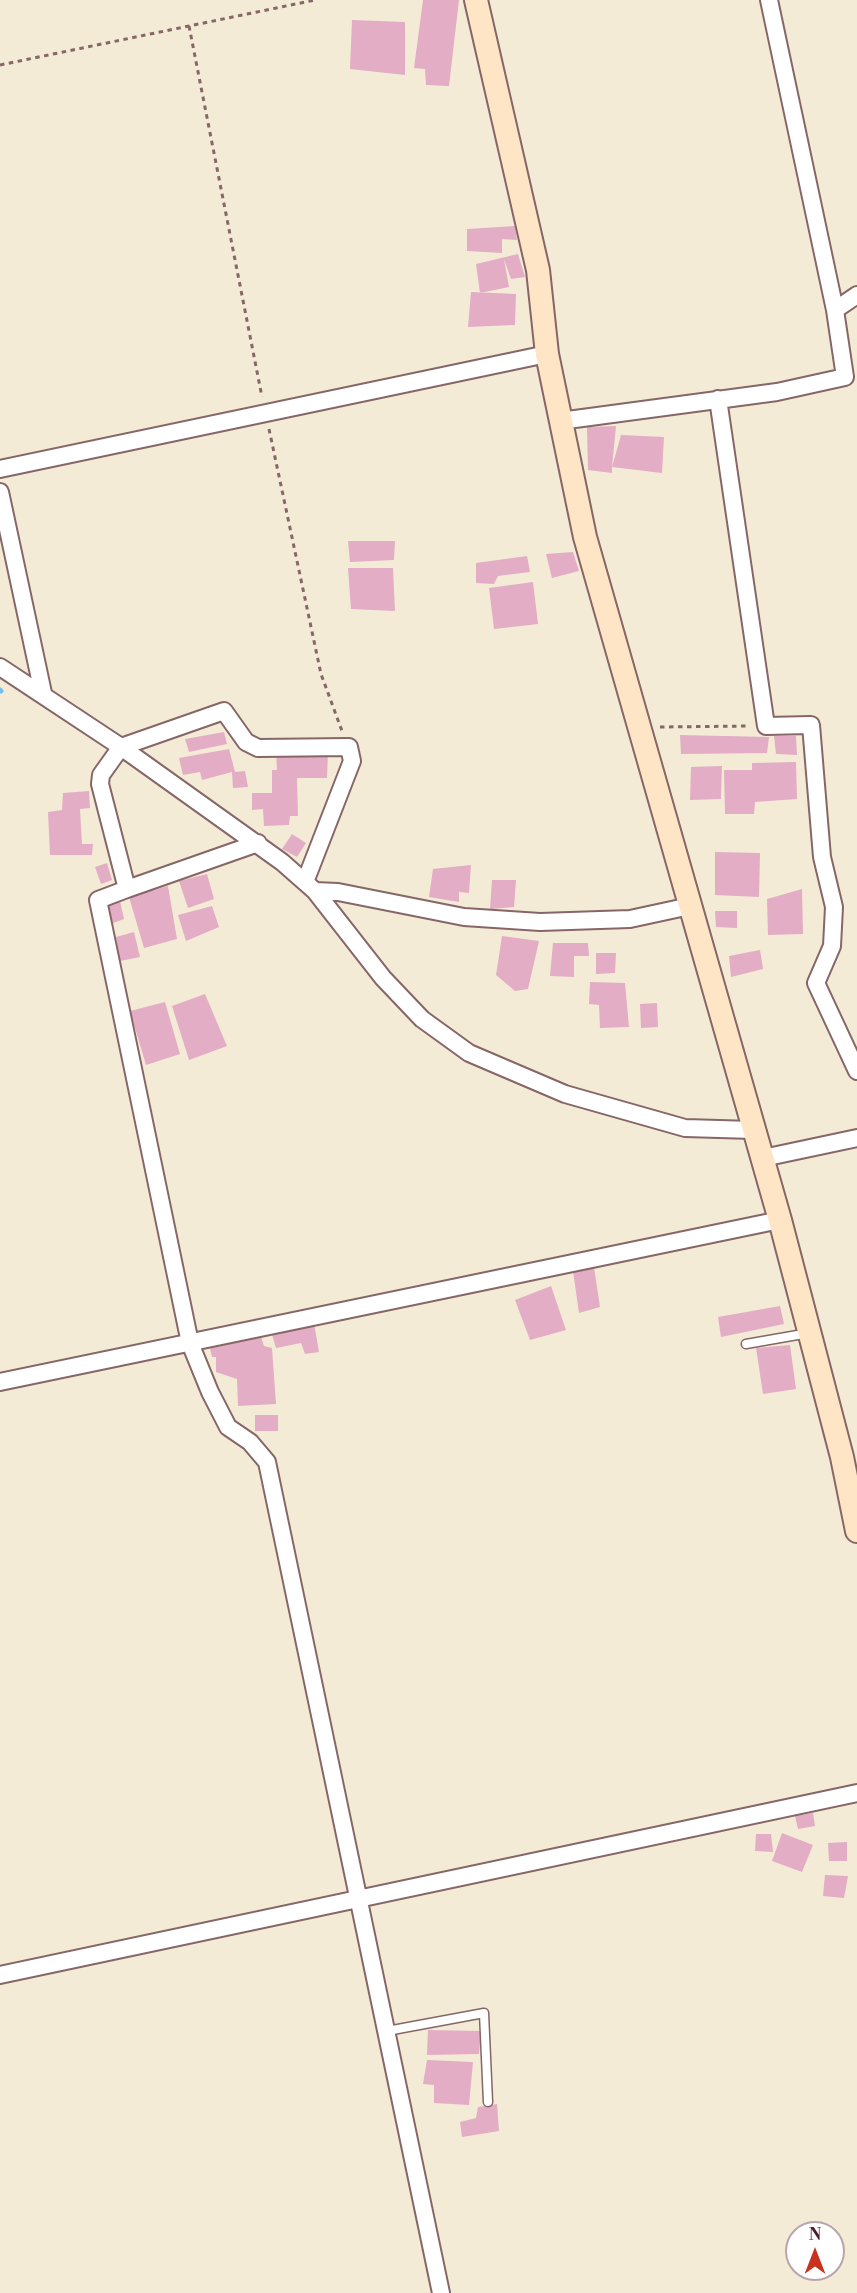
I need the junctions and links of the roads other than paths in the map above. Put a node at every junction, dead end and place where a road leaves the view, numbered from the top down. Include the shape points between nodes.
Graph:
1 (476, 0) edge
2 (769, 0) edge
3 (857, 295) edge
4 (835, 310) junction
5 (547, 354) junction
6 (718, 399) junction
7 (560, 421) junction
8 (0, 469) edge
9 (0, 492) edge
10 (0, 667) edge
11 (43, 693) junction
12 (121, 747) junction
13 (258, 843) junction
14 (310, 886) junction
15 (127, 888) junction
16 (690, 906) junction
17 (857, 1071) edge
18 (753, 1130) junction
19 (857, 1138) edge
20 (763, 1158) junction
21 (780, 1220) junction
22 (810, 1333) junction
23 (190, 1343) junction
24 (746, 1344) dead end
25 (0, 1382) edge
26 (857, 1531) edge
27 (857, 1793) edge
28 (359, 1899) junction
29 (0, 1975) edge
30 (387, 2031) junction
31 (488, 2102) dead end
32 (441, 2293) edge

1 - 5 street via 538,270
2 - 4 street
3 - 4 street
4 - 6 street via 845,377 777,392
5 - 7 street
5 - 8 street
6 - 7 street
6 - 17 street via 766,726 811,725 822,857 834,907 832,946 816,983
7 - 16 street via 585,537
9 - 11 street
10 - 11 street
11 - 12 street
12 - 13 street
12 - 14 street via 224,711 246,742 258,748 349,747 352,761
12 - 15 street via 101,775 100,784
13 - 14 street
13 - 15 street
14 - 16 street via 464,917 540,922 630,919
14 - 18 street via 383,978 422,1019 469,1053 566,1094 685,1128
15 - 23 street via 98,900
16 - 18 street
18 - 20 street
19 - 20 street
20 - 21 street
21 - 22 street
21 - 23 street
22 - 24 lane
22 - 26 street
23 - 25 street
23 - 28 street via 228,1427 250,1442 267,1462
27 - 28 street
28 - 29 street
28 - 30 street
30 - 31 lane via 484,2013
30 - 32 street

